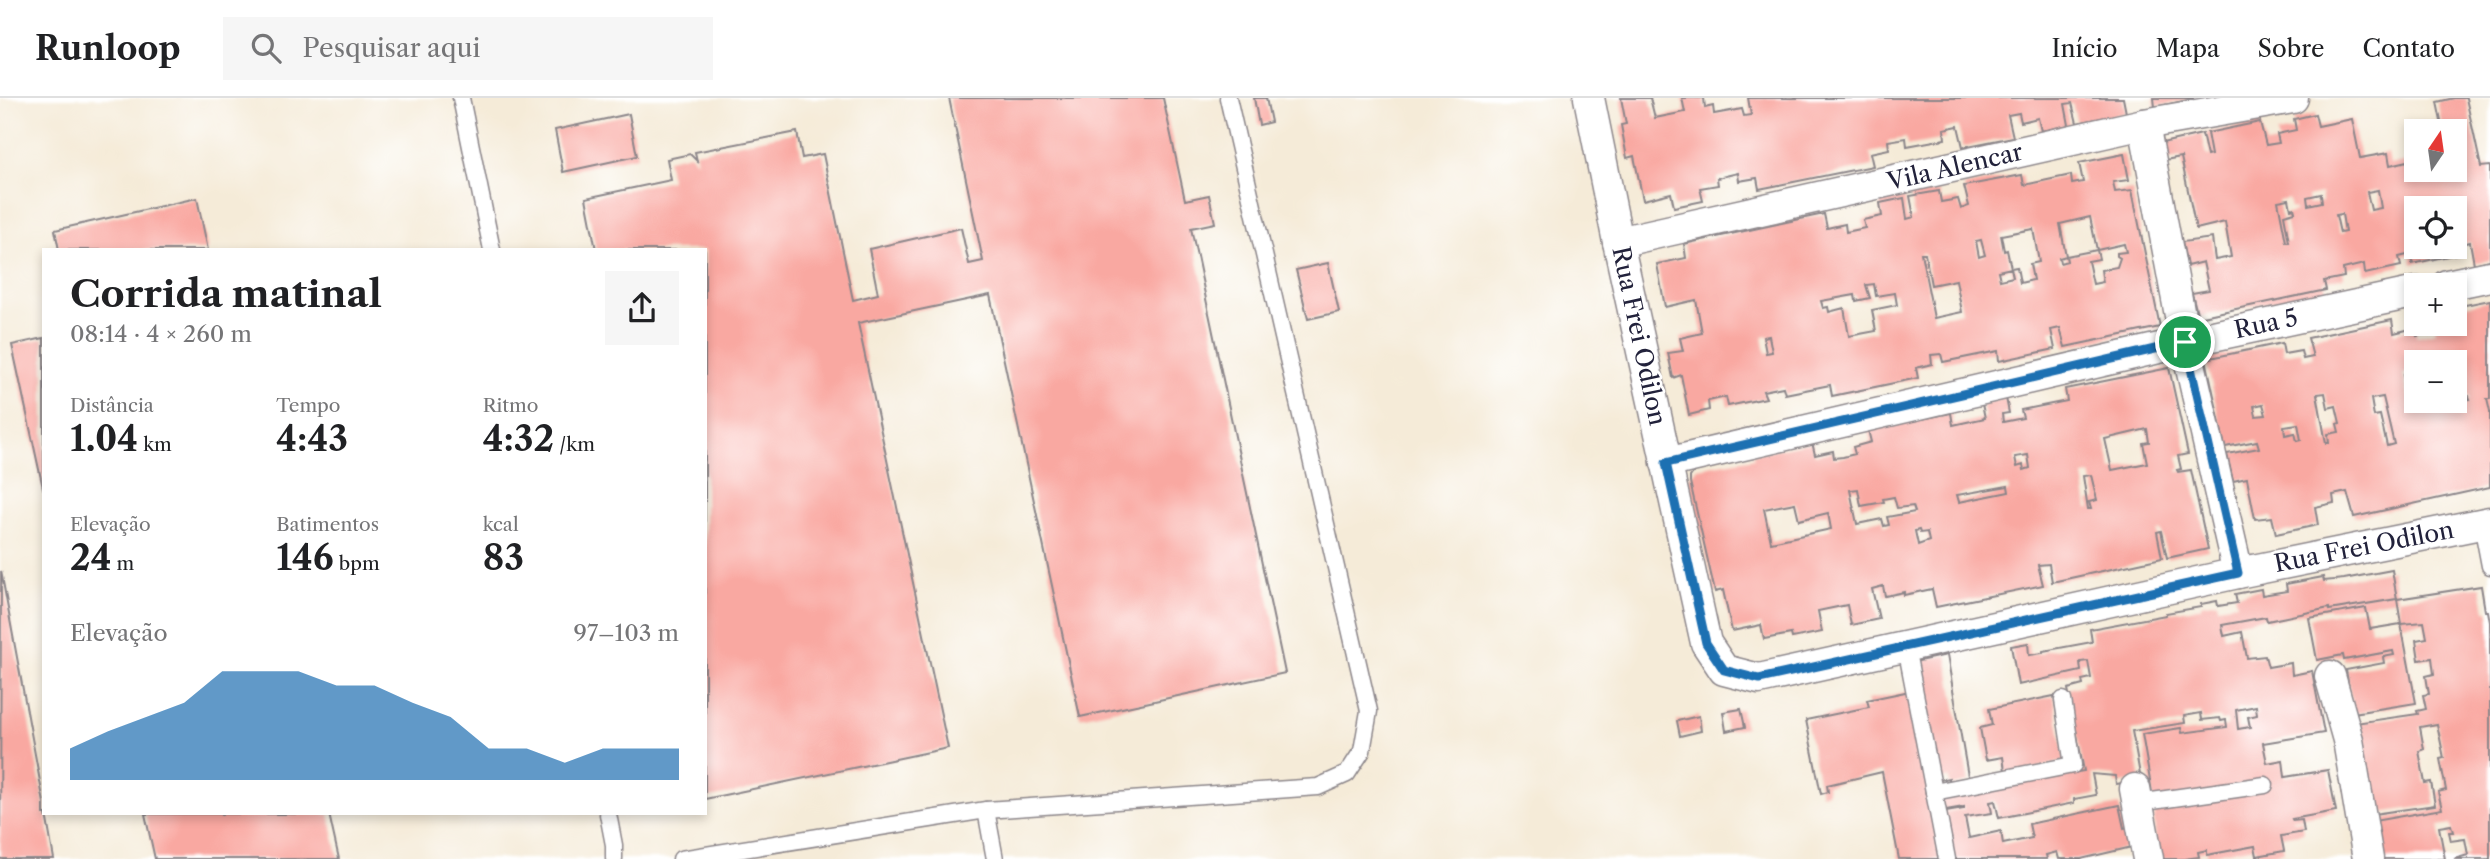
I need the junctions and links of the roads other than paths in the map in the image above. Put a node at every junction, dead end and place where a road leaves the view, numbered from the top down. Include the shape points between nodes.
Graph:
1 (461, 98) edge
2 (1228, 98) edge
3 (1590, 98) edge
4 (2293, 98) edge
5 (2144, 124) junction
6 (1618, 242) junction
7 (492, 248) edge
8 (2490, 276) edge
9 (2467, 281) edge
10 (2404, 295) edge
11 (2185, 342) junction
12 (1666, 463) junction
13 (2486, 523) edge
14 (2490, 566) edge
15 (2238, 573) junction
16 (1906, 646) junction
17 (2330, 676) dead end
18 (2063, 700) dead end
19 (2265, 785) dead end
20 (1934, 792) junction
21 (2137, 796) joint
22 (986, 810) junction
23 (608, 815) edge
24 (614, 859) edge
25 (681, 859) edge
26 (995, 859) edge
27 (1947, 859) edge
28 (2148, 859) edge
29 (2368, 859) edge

1 - 7 lane
2 - 22 lane via 1369,712 1362,751 1347,774 1318,787
3 - 6 street, Rua Frei Odilon
4 - 5 street, Vila Alencar
5 - 6 street, Vila Alencar
5 - 11 street
6 - 12 street, Rua Frei Odilon
8 - 9 street
10 - 11 street, Rua 5
11 - 12 street, Rua 5
11 - 15 street
12 - 16 street, Rua Frei Odilon via 1706,643 1724,670 1759,679
13 - 14 lane
13 - 15 street, Rua Frei Odilon
15 - 16 street, Rua Frei Odilon
16 - 20 lane
17 - 29 street via 2348,740
18 - 20 lane via 2073,765
19 - 21 lane
20 - 27 lane
21 - 28 street
22 - 25 lane
22 - 26 lane
23 - 24 lane

